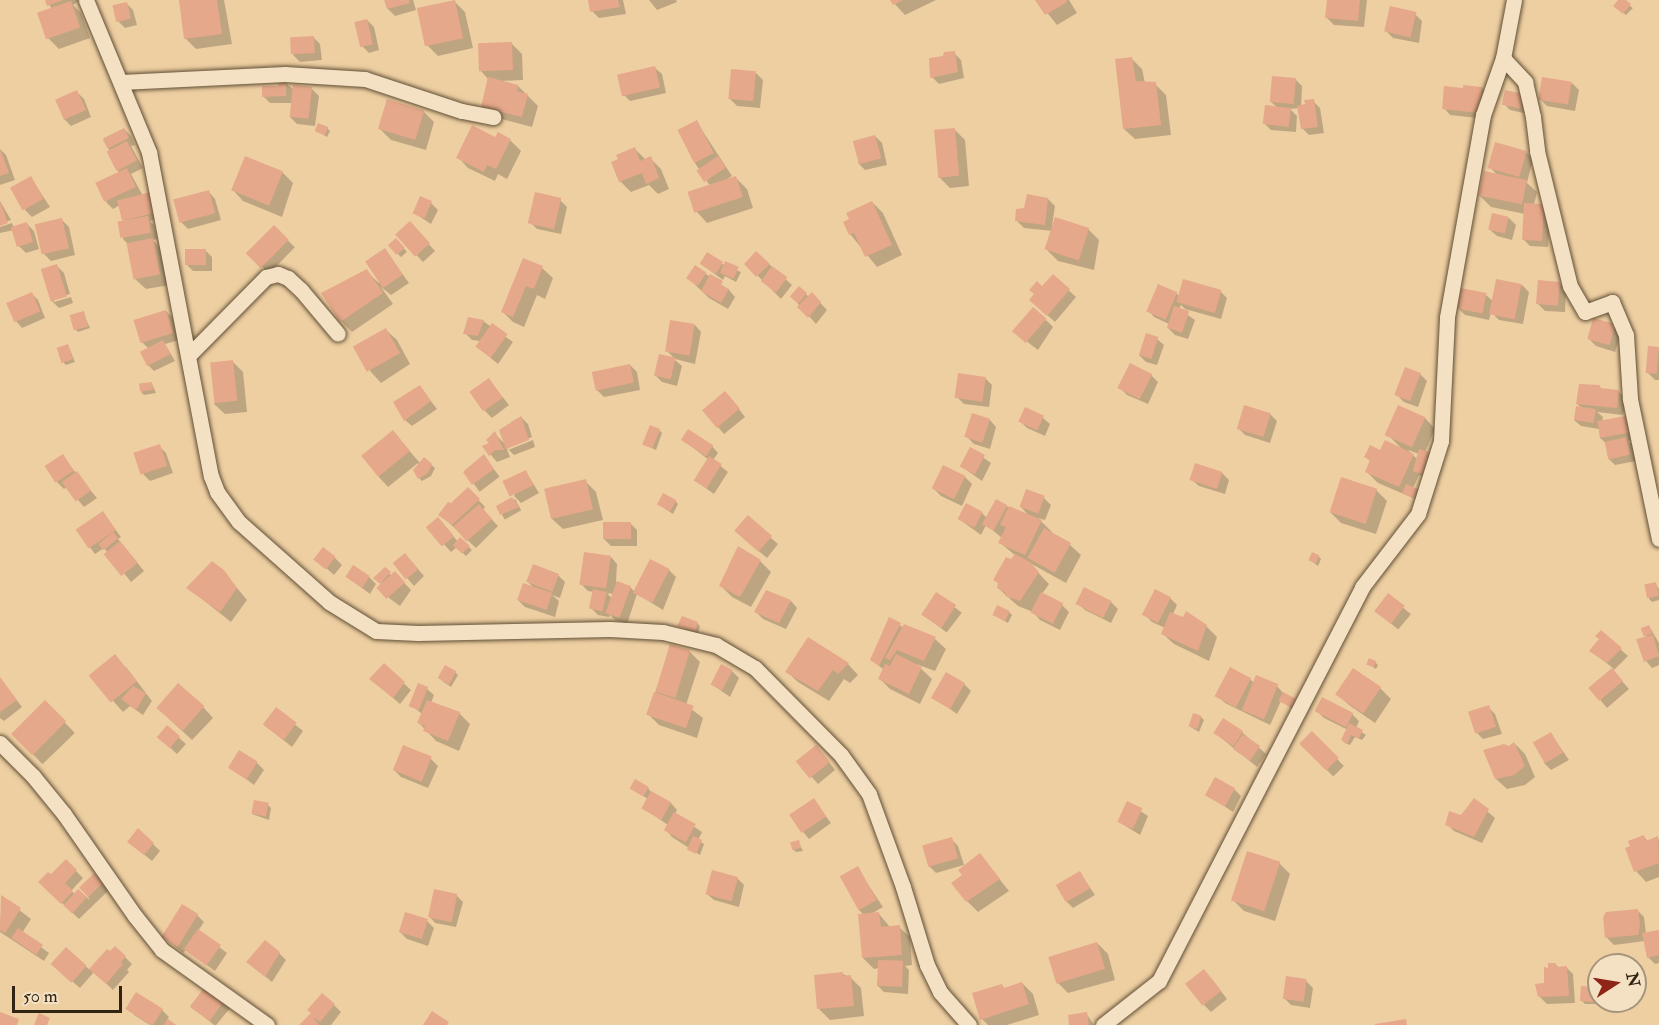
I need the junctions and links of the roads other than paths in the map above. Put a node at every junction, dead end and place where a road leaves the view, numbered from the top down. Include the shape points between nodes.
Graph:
1 (86, 0) edge
2 (1514, 0) edge
3 (1503, 58) junction
4 (121, 82) junction
5 (493, 117) dead end
6 (338, 334) dead end
7 (189, 355) junction
8 (1659, 539) edge
9 (0, 742) edge
10 (267, 1025) edge
11 (969, 1025) edge
12 (1103, 1025) edge

1 - 4 street
2 - 3 street
3 - 8 street via 1525,82 1537,151 1570,286 1585,312 1612,302 1626,335 1630,399
3 - 12 street via 1483,116 1447,316 1441,441 1418,514 1362,587 1159,981
4 - 5 street via 285,74 365,79 462,111
4 - 7 street via 149,152
6 - 7 street via 301,290 278,274 266,278
7 - 11 street via 211,476 229,511 321,595 363,626 389,633 521,629 663,632 704,640 761,673 841,755 869,794 927,965 940,992
9 - 10 street via 64,814 162,950

